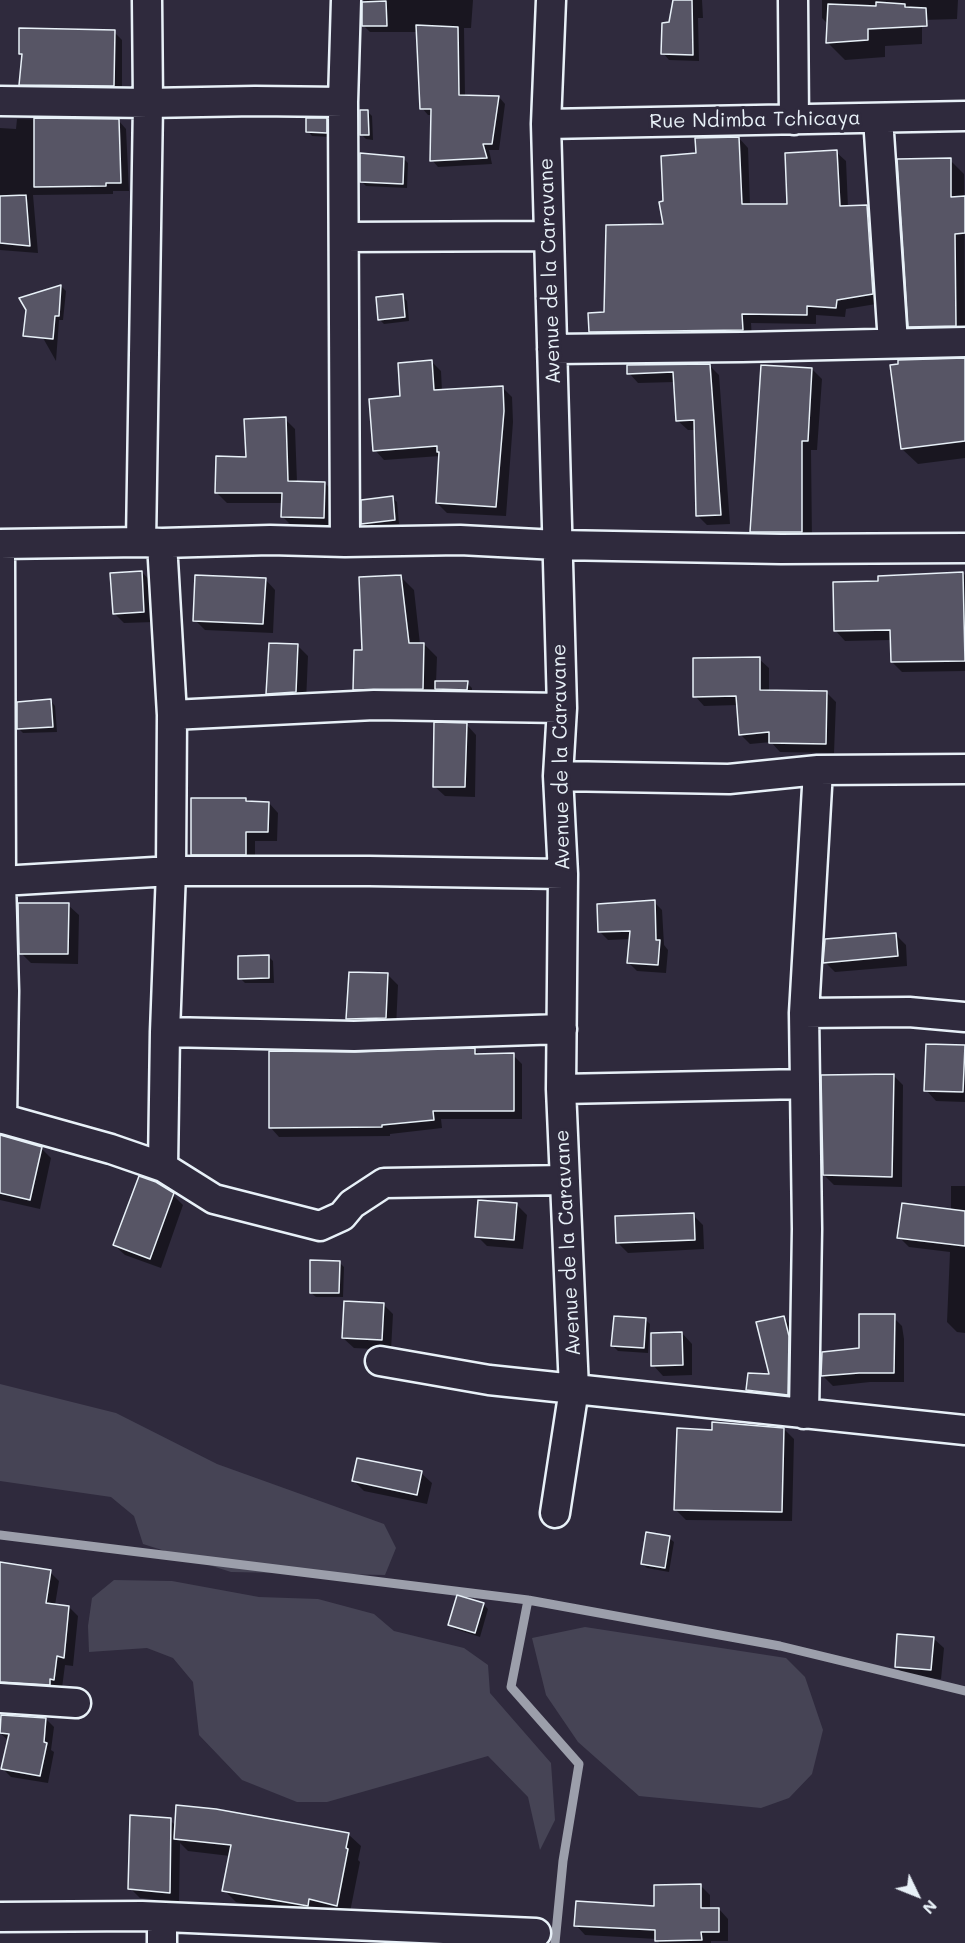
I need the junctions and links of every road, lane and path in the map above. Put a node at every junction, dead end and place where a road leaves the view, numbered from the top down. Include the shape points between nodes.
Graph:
1 (147, 0) edge
2 (346, 0) edge
3 (551, 0) edge
4 (793, 0) edge
5 (0, 101) edge
6 (343, 102) junction
7 (148, 104) junction
8 (965, 117) edge
9 (879, 118) junction
10 (794, 120) junction
11 (546, 124) junction
12 (549, 236) junction
13 (344, 237) junction
14 (965, 342) edge
15 (893, 343) junction
16 (552, 349) junction
17 (345, 542) junction
18 (152, 543) junction
19 (0, 544) edge
20 (557, 545) junction
21 (965, 549) edge
22 (0, 553) edge
23 (562, 708) junction
24 (172, 716) junction
25 (0, 739) edge
26 (965, 769) edge
27 (818, 770) junction
28 (558, 776) junction
29 (171, 871) junction
30 (563, 874) junction
31 (1, 881) edge
32 (804, 1013) junction
33 (965, 1017) edge
34 (562, 1029) junction
35 (165, 1032) junction
36 (804, 1084) junction
37 (561, 1089) junction
38 (1, 1118) edge
39 (163, 1167) junction
40 (565, 1180) junction
41 (380, 1361) dead end
42 (574, 1389) junction
43 (804, 1414) junction
44 (965, 1430) edge
45 (555, 1513) dead end
46 (0, 1698) edge
47 (75, 1703) dead end
48 (0, 1917) edge
49 (162, 1930) edge
50 (536, 1933) dead end

1 - 7 street
2 - 6 street
3 - 11 street, Avenue de la Caravane
4 - 10 street
5 - 7 street
6 - 7 street
6 - 13 street
7 - 18 street
8 - 9 street, Rue Ndimba Tchicaya
9 - 10 street, Rue Ndimba Tchicaya
9 - 15 street
10 - 11 street, Rue Ndimba Tchicaya
11 - 12 street, Avenue de la Caravane
12 - 13 street
12 - 16 street, Avenue de la Caravane
13 - 17 street
14 - 15 street
15 - 16 street
16 - 20 street, Avenue de la Caravane
17 - 18 street
17 - 20 street via 460,540
18 - 19 street
18 - 24 street
20 - 21 street
20 - 23 street, Avenue de la Caravane
22 - 25 street
23 - 24 street via 374,705
23 - 28 street, Avenue de la Caravane
24 - 29 street
25 - 31 street
26 - 27 street
27 - 28 street via 729,778
27 - 32 street
28 - 30 street, Avenue de la Caravane
29 - 30 street
29 - 31 street
29 - 35 street
30 - 34 street, Avenue de la Caravane
31 - 38 street
32 - 33 street via 909,1012
32 - 36 street
34 - 35 street via 354,1036
34 - 37 street, Avenue de la Caravane
35 - 39 street
36 - 37 street
36 - 43 street
37 - 40 street, Avenue de la Caravane
38 - 39 street
39 - 40 street via 214,1199 320,1226 342,1216 352,1204 384,1183
40 - 42 street, Avenue de la Caravane
41 - 42 street via 489,1380
42 - 43 street
42 - 45 street, Avenue de la Caravane
43 - 44 street
46 - 47 street
48 - 49 street
49 - 50 street

